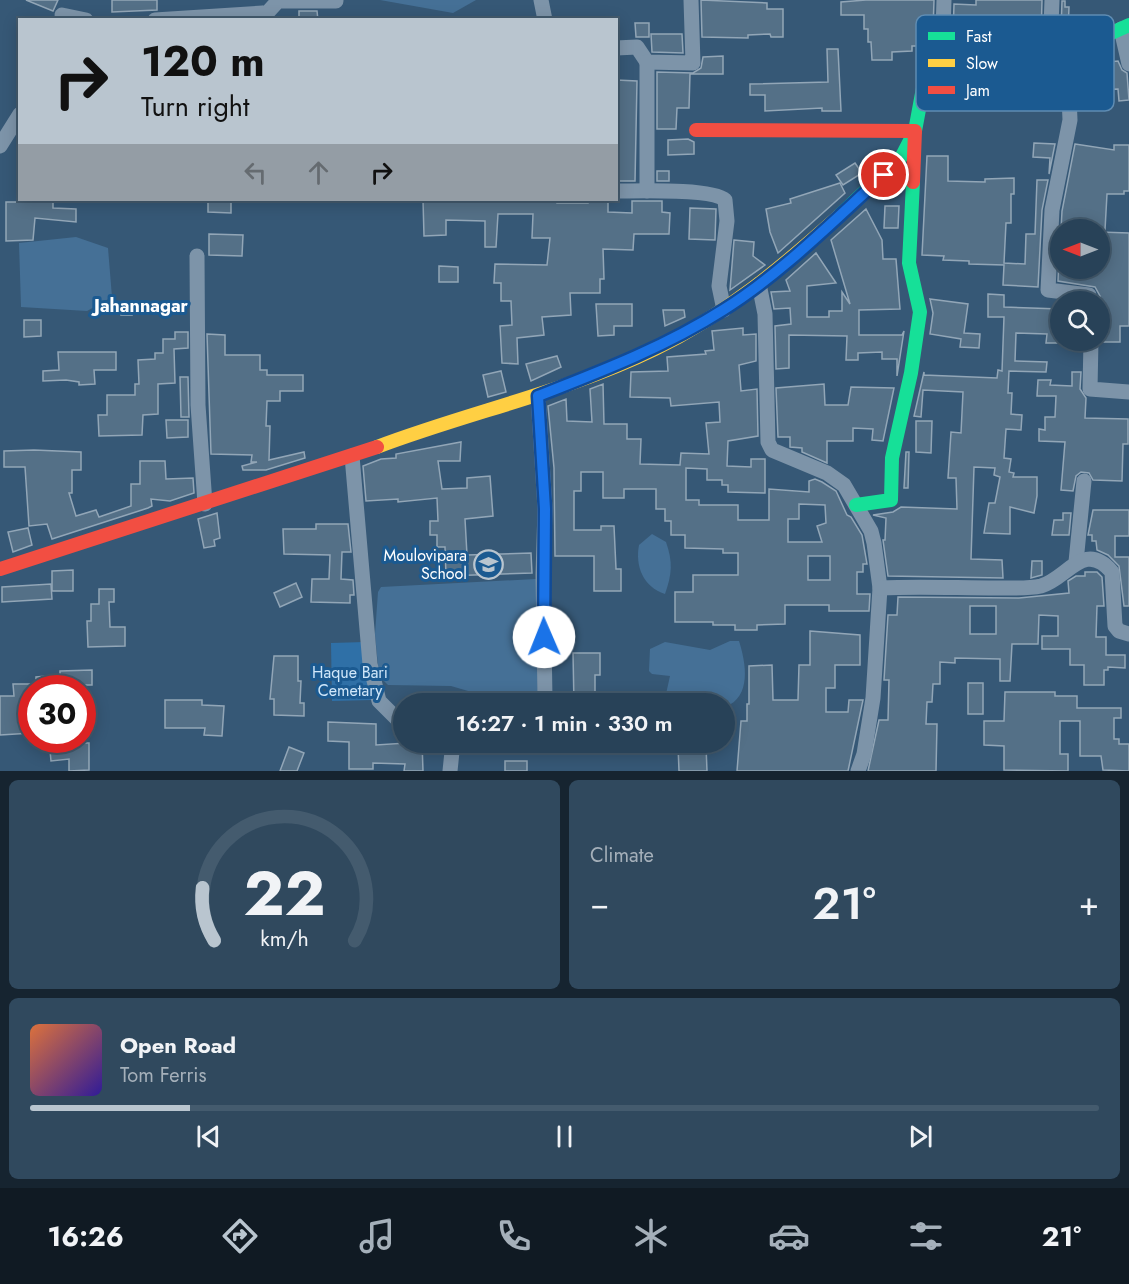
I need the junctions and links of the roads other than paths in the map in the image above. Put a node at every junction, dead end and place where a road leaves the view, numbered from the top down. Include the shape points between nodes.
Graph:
1 (67, 0) edge
2 (541, 0) edge
3 (691, 0) edge
4 (944, 0) edge
5 (1052, 0) edge
6 (336, 1) edge
7 (944, 15) edge
8 (1051, 15) edge
9 (61, 17) edge
10 (186, 18) edge
11 (545, 18) edge
12 (1125, 27) edge
13 (618, 48) edge
14 (647, 62) junction
15 (1129, 63) edge
16 (919, 111) edge
17 (1070, 111) edge
18 (18, 117) edge
19 (696, 130) dead end
20 (915, 131) junction
21 (0, 146) edge
22 (618, 191) edge
23 (647, 191) junction
24 (197, 256) dead end
25 (759, 284) junction
26 (1056, 291) edge
27 (724, 310) junction
28 (1091, 351) edge
29 (1129, 392) edge
30 (538, 396) junction
31 (352, 456) junction
32 (1084, 481) dead end
33 (205, 504) junction
34 (856, 505) junction
35 (1076, 562) junction
36 (0, 569) edge
37 (880, 588) junction
38 (1129, 634) edge
39 (545, 693) edge
40 (393, 715) edge
41 (452, 753) edge
42 (450, 771) edge
43 (858, 771) edge

1 - 9 street
2 - 11 street
3 - 14 street via 693,63
4 - 7 street
5 - 8 street
6 - 10 street via 278,1 263,13
12 - 15 street
13 - 14 street via 637,47
14 - 23 street
16 - 20 street
17 - 26 street via 1052,210 1048,290
18 - 21 street
19 - 20 street
20 - 25 street via 902,156 884,175
20 - 34 street via 909,263 920,312 892,458 891,500
22 - 23 street
23 - 27 street via 698,192 725,200 727,220 719,286
24 - 33 street via 198,405
25 - 27 street
25 - 34 street via 765,314 768,442 772,450 844,485
27 - 30 street via 655,349
28 - 29 street via 1090,389
30 - 31 street via 437,424
30 - 39 street via 545,509
31 - 33 street
31 - 40 street via 370,664 380,701
32 - 35 street
33 - 36 street
34 - 37 street via 874,543
35 - 37 street via 1054,581 1028,588
35 - 38 street via 1095,561 1112,572 1115,626
37 - 43 street via 873,698
41 - 42 street

